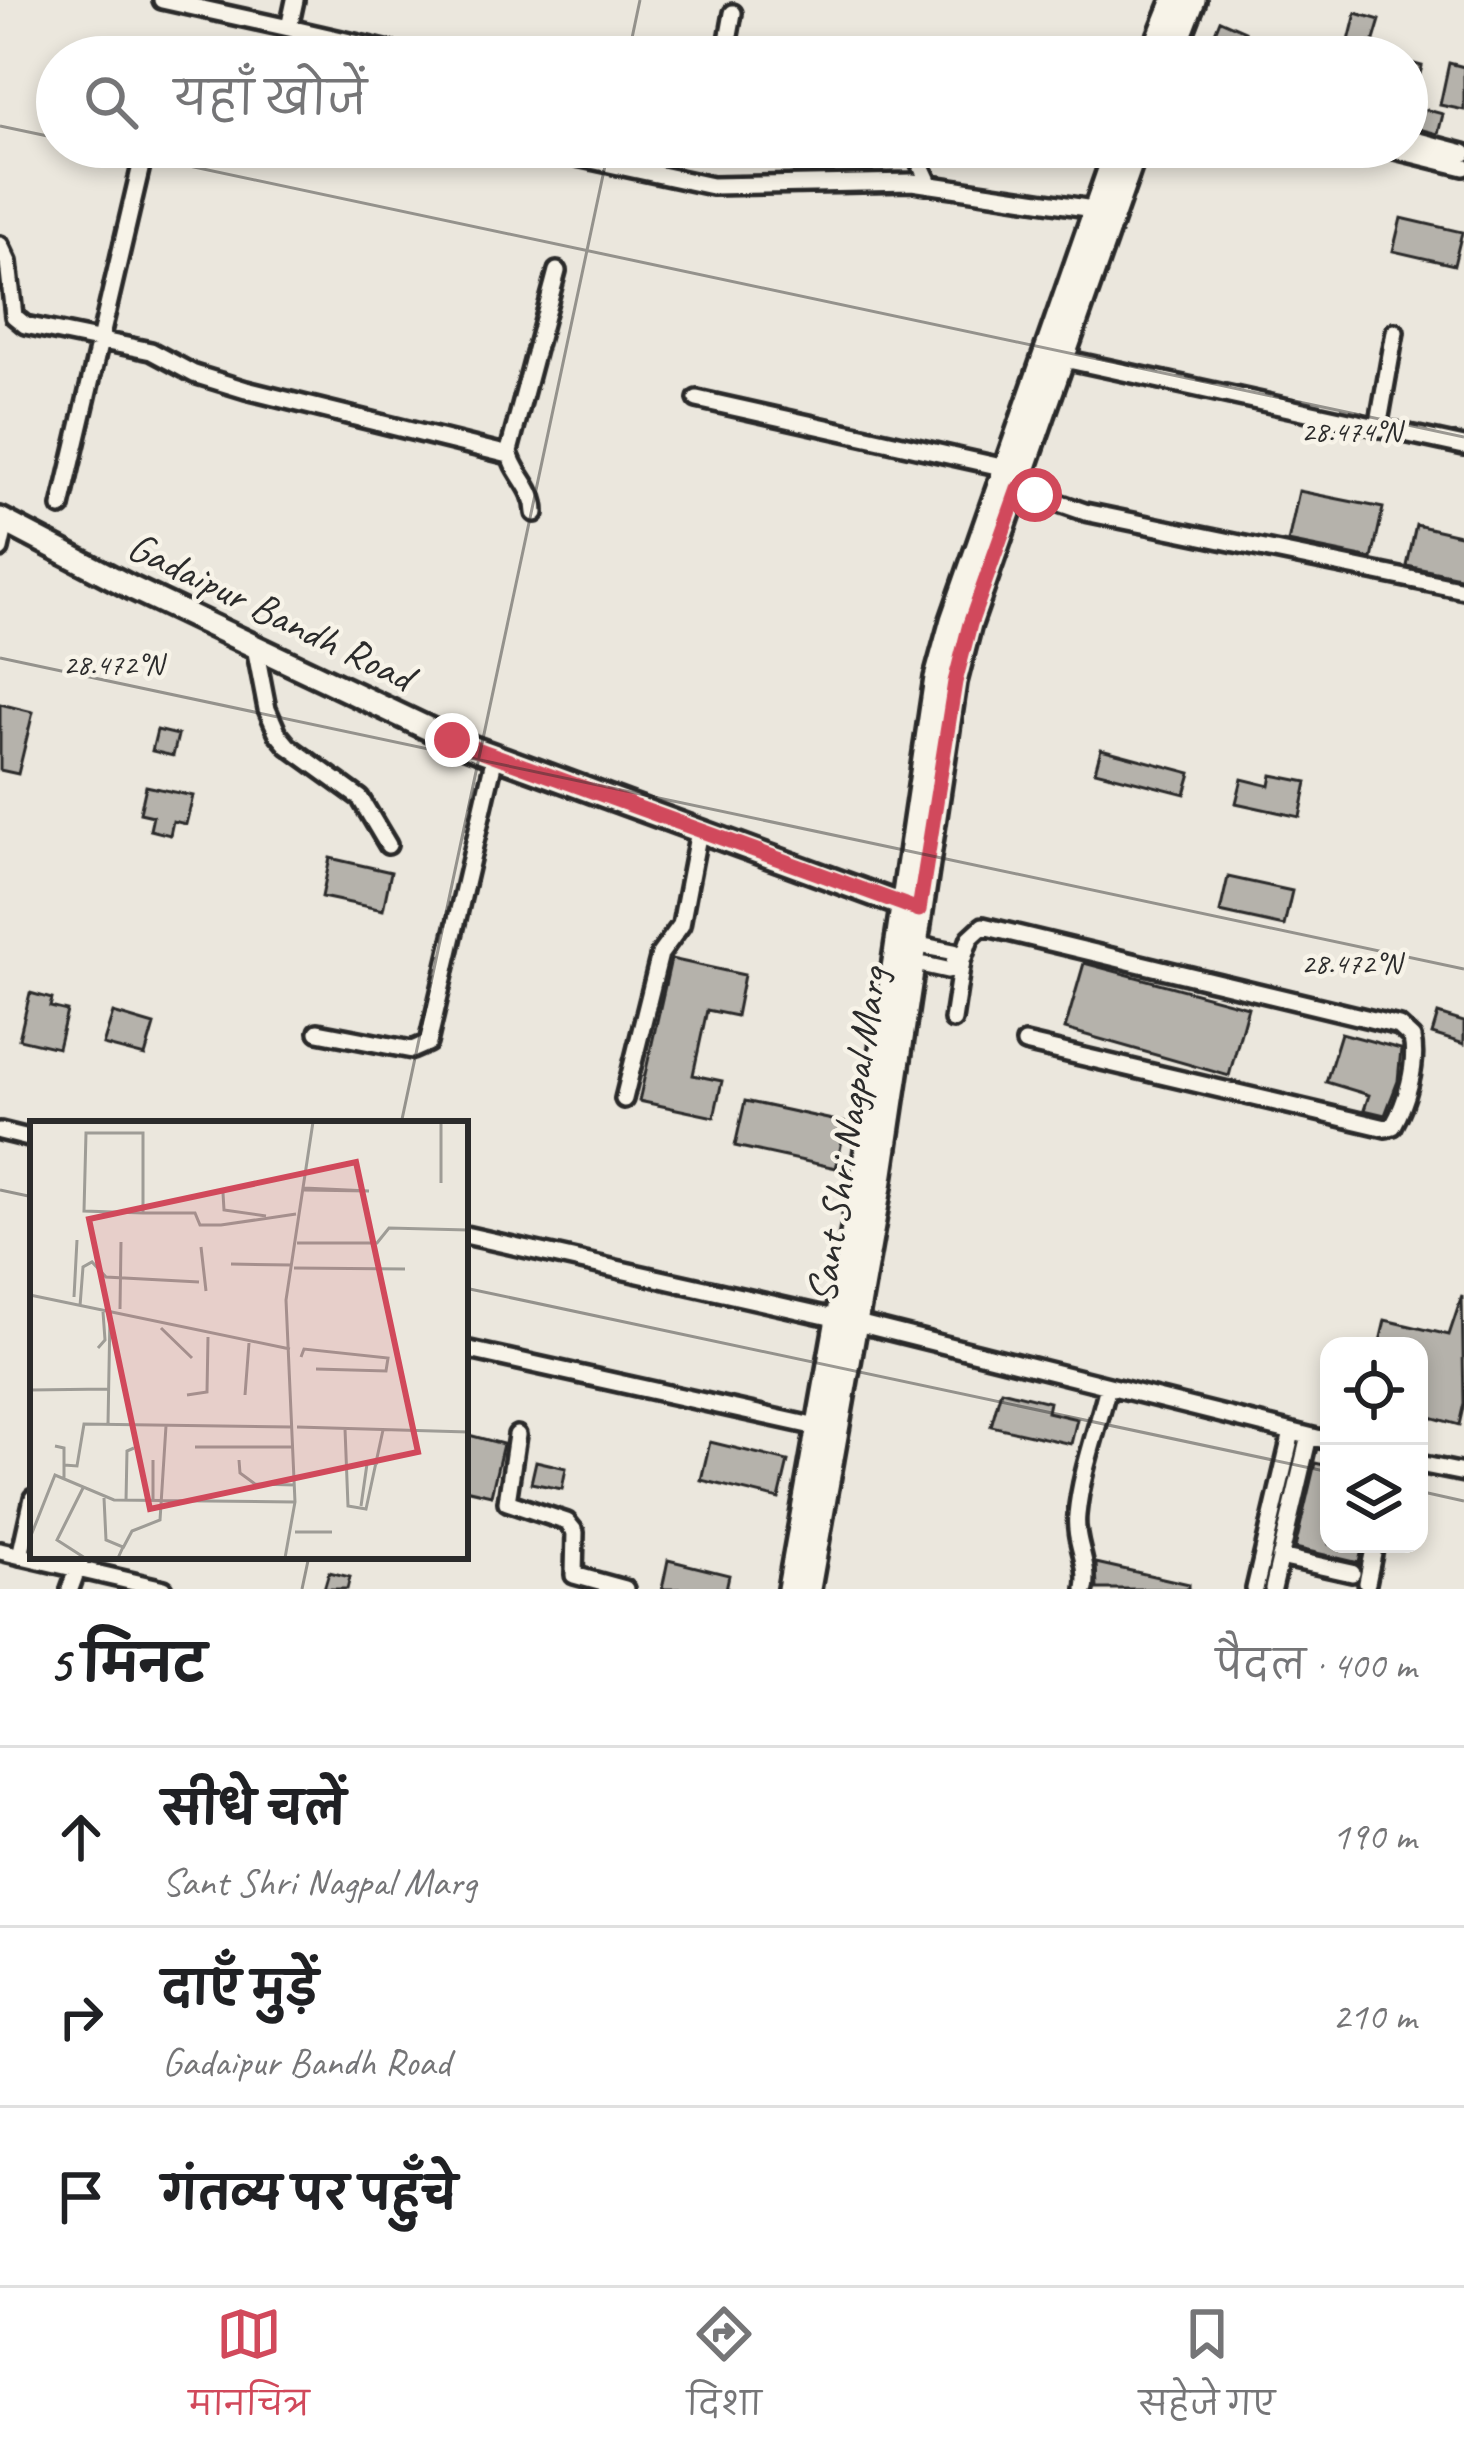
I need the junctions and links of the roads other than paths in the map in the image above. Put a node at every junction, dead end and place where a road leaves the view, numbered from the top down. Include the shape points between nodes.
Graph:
1 (162, 0) edge
2 (295, 0) edge
3 (1174, 0) edge
4 (1194, 0) edge
5 (733, 13) dead end
6 (289, 28) junction
7 (324, 36) edge
8 (728, 36) edge
9 (1159, 36) edge
10 (1180, 36) edge
11 (1428, 144) edge
12 (1464, 153) edge
13 (1428, 158) edge
14 (1464, 167) edge
15 (140, 168) edge
16 (628, 168) edge
17 (922, 168) edge
18 (1109, 168) edge
19 (1130, 168) edge
20 (930, 185) junction
21 (1093, 209) junction
22 (0, 245) edge
23 (557, 271) dead end
24 (1395, 332) dead end
25 (100, 340) junction
26 (1064, 358) junction
27 (697, 399) dead end
28 (1378, 428) junction
29 (1464, 446) edge
30 (509, 455) junction
31 (1006, 468) junction
32 (1018, 489) junction
33 (61, 507) dead end
34 (535, 513) dead end
35 (3, 520) edge
36 (0, 549) edge
37 (1464, 590) edge
38 (256, 646) junction
39 (495, 756) junction
40 (699, 831) junction
41 (388, 845) dead end
42 (910, 908) junction
43 (913, 953) junction
44 (960, 960) junction
45 (952, 1020) dead end
46 (318, 1032) dead end
47 (1025, 1043) dead end
48 (624, 1099) dead end
49 (0, 1131) edge
50 (30, 1138) edge
51 (468, 1236) edge
52 (848, 1321) junction
53 (468, 1350) edge
54 (1108, 1386) junction
55 (817, 1427) junction
56 (1300, 1434) junction
57 (517, 1435) dead end
58 (1320, 1439) edge
59 (1428, 1466) edge
60 (1464, 1473) edge
61 (30, 1511) edge
62 (0, 1551) edge
63 (1371, 1553) edge
64 (20, 1556) junction
65 (30, 1557) edge
66 (1280, 1557) junction
67 (46, 1559) edge
68 (80, 1563) edge
69 (70, 1589) edge
70 (164, 1589) edge
71 (625, 1589) edge
72 (789, 1589) edge
73 (809, 1589) edge
74 (1084, 1589) edge
75 (1255, 1589) edge
76 (1273, 1589) edge

1 - 6 street
2 - 6 street
3 - 9 main road
4 - 10 main road
5 - 8 street
6 - 7 street
11 - 12 street
13 - 14 street
15 - 25 street
16 - 20 street via 712,186
17 - 20 street
18 - 21 main road, Sant Shri Nagpal Marg
19 - 26 main road, Sant Shri Nagpal Marg
20 - 21 street
21 - 31 main road, Sant Shri Nagpal Marg
22 - 25 street via 14,316
23 - 30 street
24 - 28 street
25 - 30 street via 151,351 246,390
25 - 33 street
26 - 28 street
26 - 32 main road, Sant Shri Nagpal Marg
27 - 31 street
28 - 29 street
30 - 34 street
31 - 42 main road, Sant Shri Nagpal Marg via 936,678
32 - 37 street via 1085,512
32 - 42 main road, Sant Shri Nagpal Marg via 955,682
35 - 36 street
35 - 38 main road, Gadaipur Bandh Road
38 - 39 main road, Gadaipur Bandh Road
38 - 41 street via 278,734 360,797
39 - 40 main road, Gadaipur Bandh Road
39 - 46 street via 428,1043 412,1050
40 - 42 main road, Gadaipur Bandh Road
40 - 48 street via 681,925 660,954
42 - 43 main road, Sant Shri Nagpal Marg
42 - 52 main road, Sant Shri Nagpal Marg
43 - 44 street via 948,950
43 - 52 main road, Sant Shri Nagpal Marg
44 - 45 street
44 - 47 street via 983,926 1399,1026 1412,1038 1414,1062 1398,1117 1386,1128
49 - 50 street
51 - 52 street
52 - 54 street
52 - 55 main road, Sant Shri Nagpal Marg
52 - 73 main road, Sant Shri Nagpal Marg
53 - 55 street
54 - 56 street
54 - 74 street via 1076,1521 1088,1570
55 - 72 main road, Sant Shri Nagpal Marg
56 - 58 street
56 - 66 street
56 - 75 street
57 - 71 street via 507,1502 567,1522 575,1532 574,1575
59 - 60 street
61 - 64 street
62 - 64 street
63 - 66 street via 1359,1578
64 - 65 street
66 - 76 street
67 - 68 street
68 - 69 street
68 - 70 street

